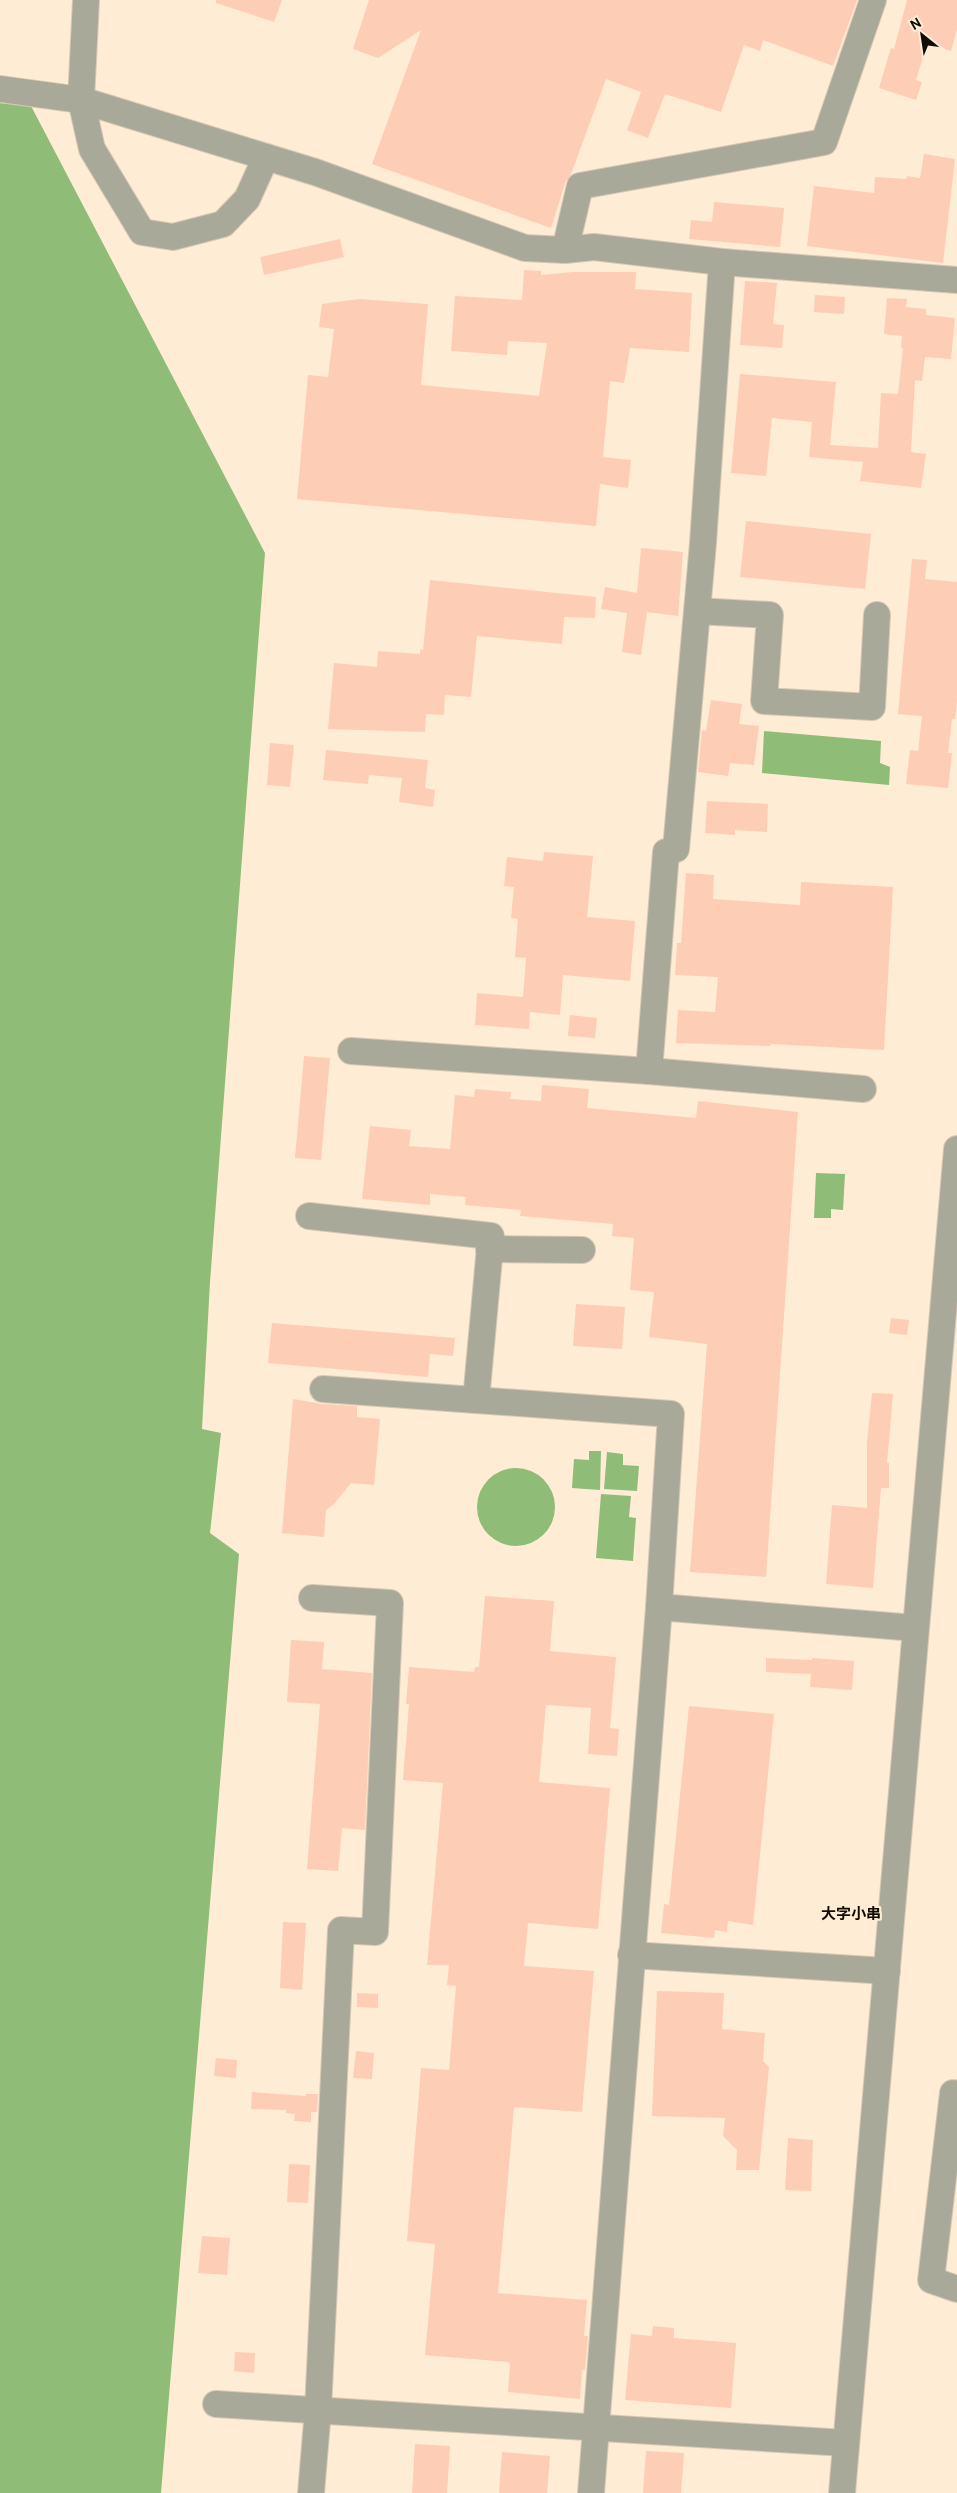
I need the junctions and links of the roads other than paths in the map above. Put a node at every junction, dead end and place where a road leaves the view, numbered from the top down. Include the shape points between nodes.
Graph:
1 (86, 0) edge
2 (873, 0) edge
3 (0, 88) edge
4 (81, 100) junction
5 (266, 157) junction
6 (565, 250) junction
7 (722, 262) junction
8 (957, 280) edge
9 (697, 611) junction
10 (878, 615) dead end
11 (351, 1051) dead end
12 (649, 1071) junction
13 (863, 1089) dead end
14 (957, 1149) edge
15 (309, 1216) dead end
16 (489, 1249) junction
17 (582, 1250) dead end
18 (323, 1389) dead end
19 (476, 1400) junction
20 (312, 1598) dead end
21 (659, 1607) junction
22 (915, 1628) junction
23 (631, 1955) junction
24 (887, 1971) junction
25 (957, 2094) edge
26 (957, 2289) edge
27 (216, 2404) dead end
28 (318, 2410) junction
29 (598, 2427) junction
30 (845, 2443) junction
31 (847, 2487) edge
32 (311, 2493) edge
33 (591, 2493) edge

1 - 4 lane
2 - 6 lane via 824,142 580,186
3 - 4 lane
4 - 5 lane
4 - 5 lane via 92,149 142,232 173,237 223,224 247,199
5 - 6 lane via 525,248
6 - 7 lane via 594,248
7 - 8 lane
7 - 9 lane
9 - 10 lane via 770,615 764,701 872,707
9 - 12 lane via 676,849 666,852
11 - 12 lane
12 - 13 lane
14 - 22 lane
15 - 16 lane via 491,1236
16 - 17 lane
16 - 19 lane
18 - 19 lane
19 - 21 lane via 671,1414
20 - 28 lane via 390,1604 375,1932 341,1930
21 - 22 lane
21 - 23 lane
22 - 24 lane
23 - 24 lane
23 - 29 lane
24 - 30 lane
25 - 26 lane via 953,2093 932,2280
27 - 28 lane
28 - 29 lane
28 - 32 lane
29 - 30 lane
29 - 33 lane
30 - 31 lane

